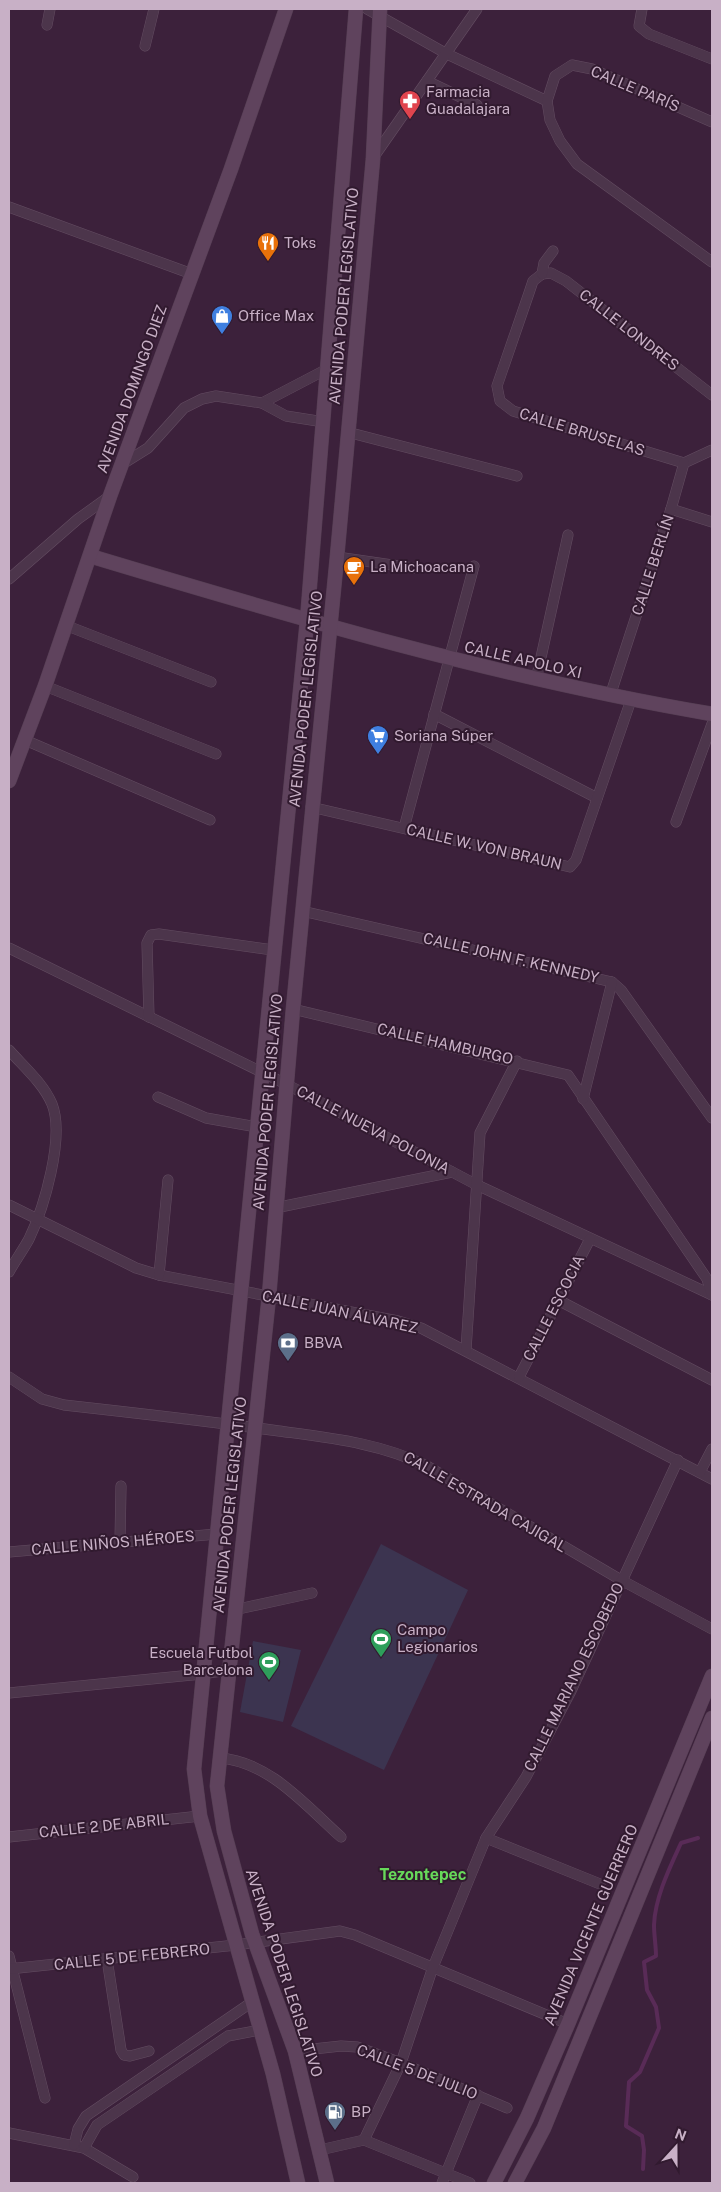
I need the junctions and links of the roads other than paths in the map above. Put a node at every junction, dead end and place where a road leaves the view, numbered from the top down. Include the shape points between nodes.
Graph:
1 (50, 9) edge
2 (154, 9) edge
3 (286, 9) edge
4 (356, 9) edge
5 (477, 9) edge
6 (642, 9) edge
7 (375, 11) edge
8 (47, 25) dead end
9 (145, 46) dead end
10 (447, 54) junction
11 (712, 59) edge
12 (427, 81) junction
13 (547, 100) junction
14 (477, 105) dead end
15 (712, 122) edge
16 (373, 159) junction
17 (9, 207) edge
18 (553, 251) dead end
19 (712, 262) edge
20 (192, 274) junction
21 (542, 274) junction
22 (329, 368) junction
23 (712, 395) edge
24 (262, 403) junction
25 (324, 422) junction
26 (347, 432) junction
27 (712, 450) edge
28 (684, 463) junction
29 (124, 464) junction
30 (518, 476) dead end
31 (110, 496) junction
32 (672, 509) junction
33 (712, 522) edge
34 (568, 535) dead end
35 (90, 556) junction
36 (337, 557) junction
37 (474, 566) dead end
38 (413, 568) dead end
39 (9, 579) edge
40 (307, 621) junction
41 (65, 624) junction
42 (330, 627) junction
43 (449, 659) junction
44 (536, 680) junction
45 (210, 682) dead end
46 (45, 686) junction
47 (610, 696) junction
48 (631, 700) junction
49 (434, 714) junction
50 (712, 714) edge
51 (712, 724) edge
52 (25, 740) junction
53 (216, 754) dead end
54 (9, 781) edge
55 (597, 798) junction
56 (311, 807) junction
57 (210, 820) dead end
58 (676, 822) dead end
59 (404, 828) junction
60 (302, 912) junction
61 (273, 950) junction
62 (10, 952) edge
63 (612, 982) junction
64 (293, 1009) junction
65 (149, 1017) junction
66 (9, 1050) edge
67 (517, 1061) junction
68 (262, 1072) junction
69 (286, 1084) junction
70 (158, 1097) dead end
71 (583, 1099) junction
72 (712, 1118) edge
73 (257, 1127) junction
74 (452, 1172) junction
75 (168, 1180) dead end
76 (475, 1184) junction
77 (9, 1206) edge
78 (275, 1208) junction
79 (36, 1219) junction
80 (590, 1239) junction
81 (9, 1272) edge
82 (159, 1275) junction
83 (242, 1291) junction
84 (712, 1295) edge
85 (269, 1296) junction
86 (558, 1300) junction
87 (466, 1350) junction
88 (519, 1377) junction
89 (9, 1378) edge
90 (712, 1380) edge
91 (229, 1423) junction
92 (255, 1428) junction
93 (712, 1449) edge
94 (678, 1460) junction
95 (700, 1472) junction
96 (712, 1479) edge
97 (121, 1486) dead end
98 (217, 1534) junction
99 (120, 1542) junction
100 (9, 1552) edge
101 (621, 1580) junction
102 (312, 1593) dead end
103 (234, 1610) junction
104 (712, 1629) edge
105 (228, 1670) junction
106 (202, 1674) junction
107 (712, 1676) edge
108 (9, 1693) edge
109 (712, 1718) edge
110 (691, 1728) junction
111 (709, 1738) edge
112 (219, 1758) junction
113 (200, 1816) junction
114 (9, 1837) edge
115 (341, 1837) dead end
116 (486, 1838) junction
117 (600, 1884) dead end
118 (254, 1942) junction
119 (236, 1946) junction
120 (9, 1956) edge
121 (107, 1959) junction
122 (432, 1967) junction
123 (10, 1969) edge
124 (252, 2002) junction
125 (568, 2024) junction
126 (260, 2030) junction
127 (149, 2051) dead end
128 (294, 2051) junction
129 (401, 2063) junction
130 (478, 2095) junction
131 (46, 2098) dead end
132 (507, 2108) dead end
133 (9, 2133) edge
134 (364, 2140) junction
135 (79, 2147) junction
136 (320, 2150) junction
137 (446, 2173) junction
138 (133, 2177) dead end
139 (298, 2183) edge
140 (327, 2183) edge
141 (442, 2183) edge
142 (470, 2183) edge
143 (494, 2183) edge
144 (515, 2183) edge

1 - 8 street
2 - 9 street
3 - 20 main road, AVENIDA DOMINGO DIEZ
4 - 22 main road, AVENIDA PODER LEGISLATIVO
5 - 10 street
6 - 11 street via 639,26 649,34
7 - 10 street
7 - 16 main road, AVENIDA PODER LEGISLATIVO
10 - 12 street
10 - 13 street
12 - 14 street
12 - 16 street
13 - 15 street, CALLE PARÍS via 555,76 572,65 592,69
13 - 19 street via 550,120 577,164
16 - 26 main road, AVENIDA PODER LEGISLATIVO
17 - 20 street
18 - 21 street, CALLE BRUSELAS via 544,263
20 - 29 main road, AVENIDA DOMINGO DIEZ
21 - 23 street, CALLE LONDRES via 551,273 566,281
21 - 28 street, CALLE BRUSELAS via 533,281 528,293 497,386 500,402 513,411
22 - 24 street
22 - 25 main road, AVENIDA PODER LEGISLATIVO
24 - 25 street via 286,416
24 - 29 street via 216,396 202,398 184,408 148,448
25 - 40 main road, AVENIDA PODER LEGISLATIVO
26 - 30 street
26 - 36 main road, AVENIDA PODER LEGISLATIVO
27 - 28 street
28 - 32 street, CALLE BERLÍN
29 - 31 main road, AVENIDA DOMINGO DIEZ
31 - 35 main road, AVENIDA DOMINGO DIEZ
31 - 39 street via 78,519
32 - 33 street
32 - 47 street, CALLE BERLÍN
34 - 44 street
35 - 40 main road, CALLE APOLO XI
35 - 41 main road, AVENIDA DOMINGO DIEZ
36 - 38 street
36 - 42 main road, AVENIDA PODER LEGISLATIVO
37 - 43 street
40 - 42 main road, CALLE APOLO XI
40 - 61 main road, AVENIDA PODER LEGISLATIVO
41 - 45 street
41 - 46 main road, AVENIDA DOMINGO DIEZ
42 - 43 main road, CALLE APOLO XI
42 - 56 main road, AVENIDA PODER LEGISLATIVO
43 - 44 main road, CALLE APOLO XI
43 - 49 street
44 - 47 main road, CALLE APOLO XI
46 - 52 main road, AVENIDA DOMINGO DIEZ
46 - 53 street
47 - 48 main road, CALLE APOLO XI
48 - 50 main road, CALLE APOLO XI
48 - 55 street, CALLE W. VON BRAUN
49 - 55 street
49 - 59 street
51 - 58 street
52 - 54 main road, AVENIDA DOMINGO DIEZ
52 - 57 street
55 - 59 street, CALLE W. VON BRAUN via 576,860 570,867
56 - 59 street, CALLE W. VON BRAUN
56 - 60 main road, AVENIDA PODER LEGISLATIVO
60 - 63 street, CALLE JOHN F. KENNEDY
60 - 64 main road, AVENIDA PODER LEGISLATIVO
61 - 65 street via 151,935 147,943
61 - 68 main road, AVENIDA PODER LEGISLATIVO
62 - 65 street, CALLE NUEVA POLONIA
63 - 71 street
63 - 72 street, CALLE JOHN F. KENNEDY via 621,990
64 - 67 street, CALLE HAMBURGO
64 - 69 main road, AVENIDA PODER LEGISLATIVO
65 - 68 street, CALLE NUEVA POLONIA
66 - 79 street via 41,1086 52,1104 57,1124 52,1167
67 - 71 street, CALLE HAMBURGO via 568,1075
67 - 76 street via 480,1133
68 - 69 street, CALLE NUEVA POLONIA
68 - 73 main road, AVENIDA PODER LEGISLATIVO
69 - 74 street, CALLE NUEVA POLONIA
69 - 78 main road, AVENIDA PODER LEGISLATIVO
70 - 73 street via 206,1118
71 - 84 street, CALLE HAMBURGO via 707,1279
73 - 83 main road, AVENIDA PODER LEGISLATIVO
74 - 76 street, CALLE NUEVA POLONIA
74 - 78 street
75 - 82 street
76 - 80 street, CALLE NUEVA POLONIA
76 - 87 street
77 - 79 street, CALLE JUAN ÁLVAREZ
78 - 85 main road, AVENIDA PODER LEGISLATIVO
79 - 81 street
79 - 82 street, CALLE JUAN ÁLVAREZ via 136,1268
80 - 84 street, CALLE NUEVA POLONIA
80 - 86 street, CALLE ESCOCIA
82 - 83 street, CALLE JUAN ÁLVAREZ
83 - 85 street, CALLE JUAN ÁLVAREZ
83 - 91 main road, AVENIDA PODER LEGISLATIVO
85 - 87 street, CALLE JUAN ÁLVAREZ via 398,1321 421,1328
85 - 92 main road, AVENIDA PODER LEGISLATIVO
86 - 88 street, CALLE ESCOCIA
86 - 90 street
87 - 88 street, CALLE JUAN ÁLVAREZ
88 - 94 street, CALLE JUAN ÁLVAREZ
89 - 91 street, CALLE ESTRADA CAJIGAL via 42,1399 64,1405
91 - 92 street, CALLE ESTRADA CAJIGAL
91 - 98 main road, AVENIDA PODER LEGISLATIVO
92 - 101 street, CALLE ESTRADA CAJIGAL via 368,1444 400,1453
92 - 103 main road, AVENIDA PODER LEGISLATIVO
93 - 95 street
94 - 95 street, CALLE JUAN ÁLVAREZ
94 - 101 street, CALLE MARIANO ESCOBEDO
95 - 96 street, CALLE JUAN ÁLVAREZ
97 - 99 street
98 - 99 street, CALLE NIÑOS HÉROES
98 - 106 main road, AVENIDA PODER LEGISLATIVO
99 - 100 street, CALLE NIÑOS HÉROES
101 - 104 street, CALLE ESTRADA CAJIGAL
101 - 116 street, CALLE MARIANO ESCOBEDO via 571,1691 526,1777
102 - 103 street
103 - 105 main road, AVENIDA PODER LEGISLATIVO
105 - 106 street
105 - 112 main road, AVENIDA PODER LEGISLATIVO
106 - 108 street
106 - 113 main road, AVENIDA PODER LEGISLATIVO via 194,1769
107 - 110 main road, AVENIDA VICENTE GUERRERO
109 - 111 main road
110 - 111 street
110 - 125 main road, AVENIDA VICENTE GUERRERO
111 - 144 main road via 544,2128
112 - 115 street via 232,1759 274,1778
112 - 118 main road, AVENIDA PODER LEGISLATIVO via 217,1786 224,1831
113 - 114 street, CALLE 2 DE ABRIL
113 - 119 main road, AVENIDA PODER LEGISLATIVO
116 - 117 street
116 - 122 street, CALLE MARIANO ESCOBEDO
118 - 119 street, CALLE 5 DE FEBRERO
118 - 122 street, CALLE 5 DE FEBRERO via 340,1931
118 - 128 main road, AVENIDA PODER LEGISLATIVO
119 - 121 street, CALLE 5 DE FEBRERO
119 - 124 main road, AVENIDA PODER LEGISLATIVO
120 - 123 street
121 - 123 street, CALLE 5 DE FEBRERO
121 - 127 street via 124,2055
122 - 125 street, CALLE 5 DE FEBRERO
122 - 129 street, CALLE MARIANO ESCOBEDO
123 - 131 street
124 - 126 main road, AVENIDA PODER LEGISLATIVO
124 - 135 street via 86,2116 78,2129
125 - 143 main road, AVENIDA VICENTE GUERRERO
126 - 135 street via 240,2032 220,2041 97,2125
126 - 139 main road, AVENIDA PODER LEGISLATIVO
128 - 129 street, CALLE 5 DE JULIO via 357,2047
128 - 136 main road, AVENIDA PODER LEGISLATIVO
129 - 130 street, CALLE 5 DE JULIO
129 - 134 street, CALLE MARIANO ESCOBEDO
130 - 132 street, CALLE 5 DE JULIO
130 - 137 street
133 - 135 street
134 - 136 street
134 - 137 street
135 - 138 street
136 - 140 main road, AVENIDA PODER LEGISLATIVO
137 - 141 street
137 - 142 street

